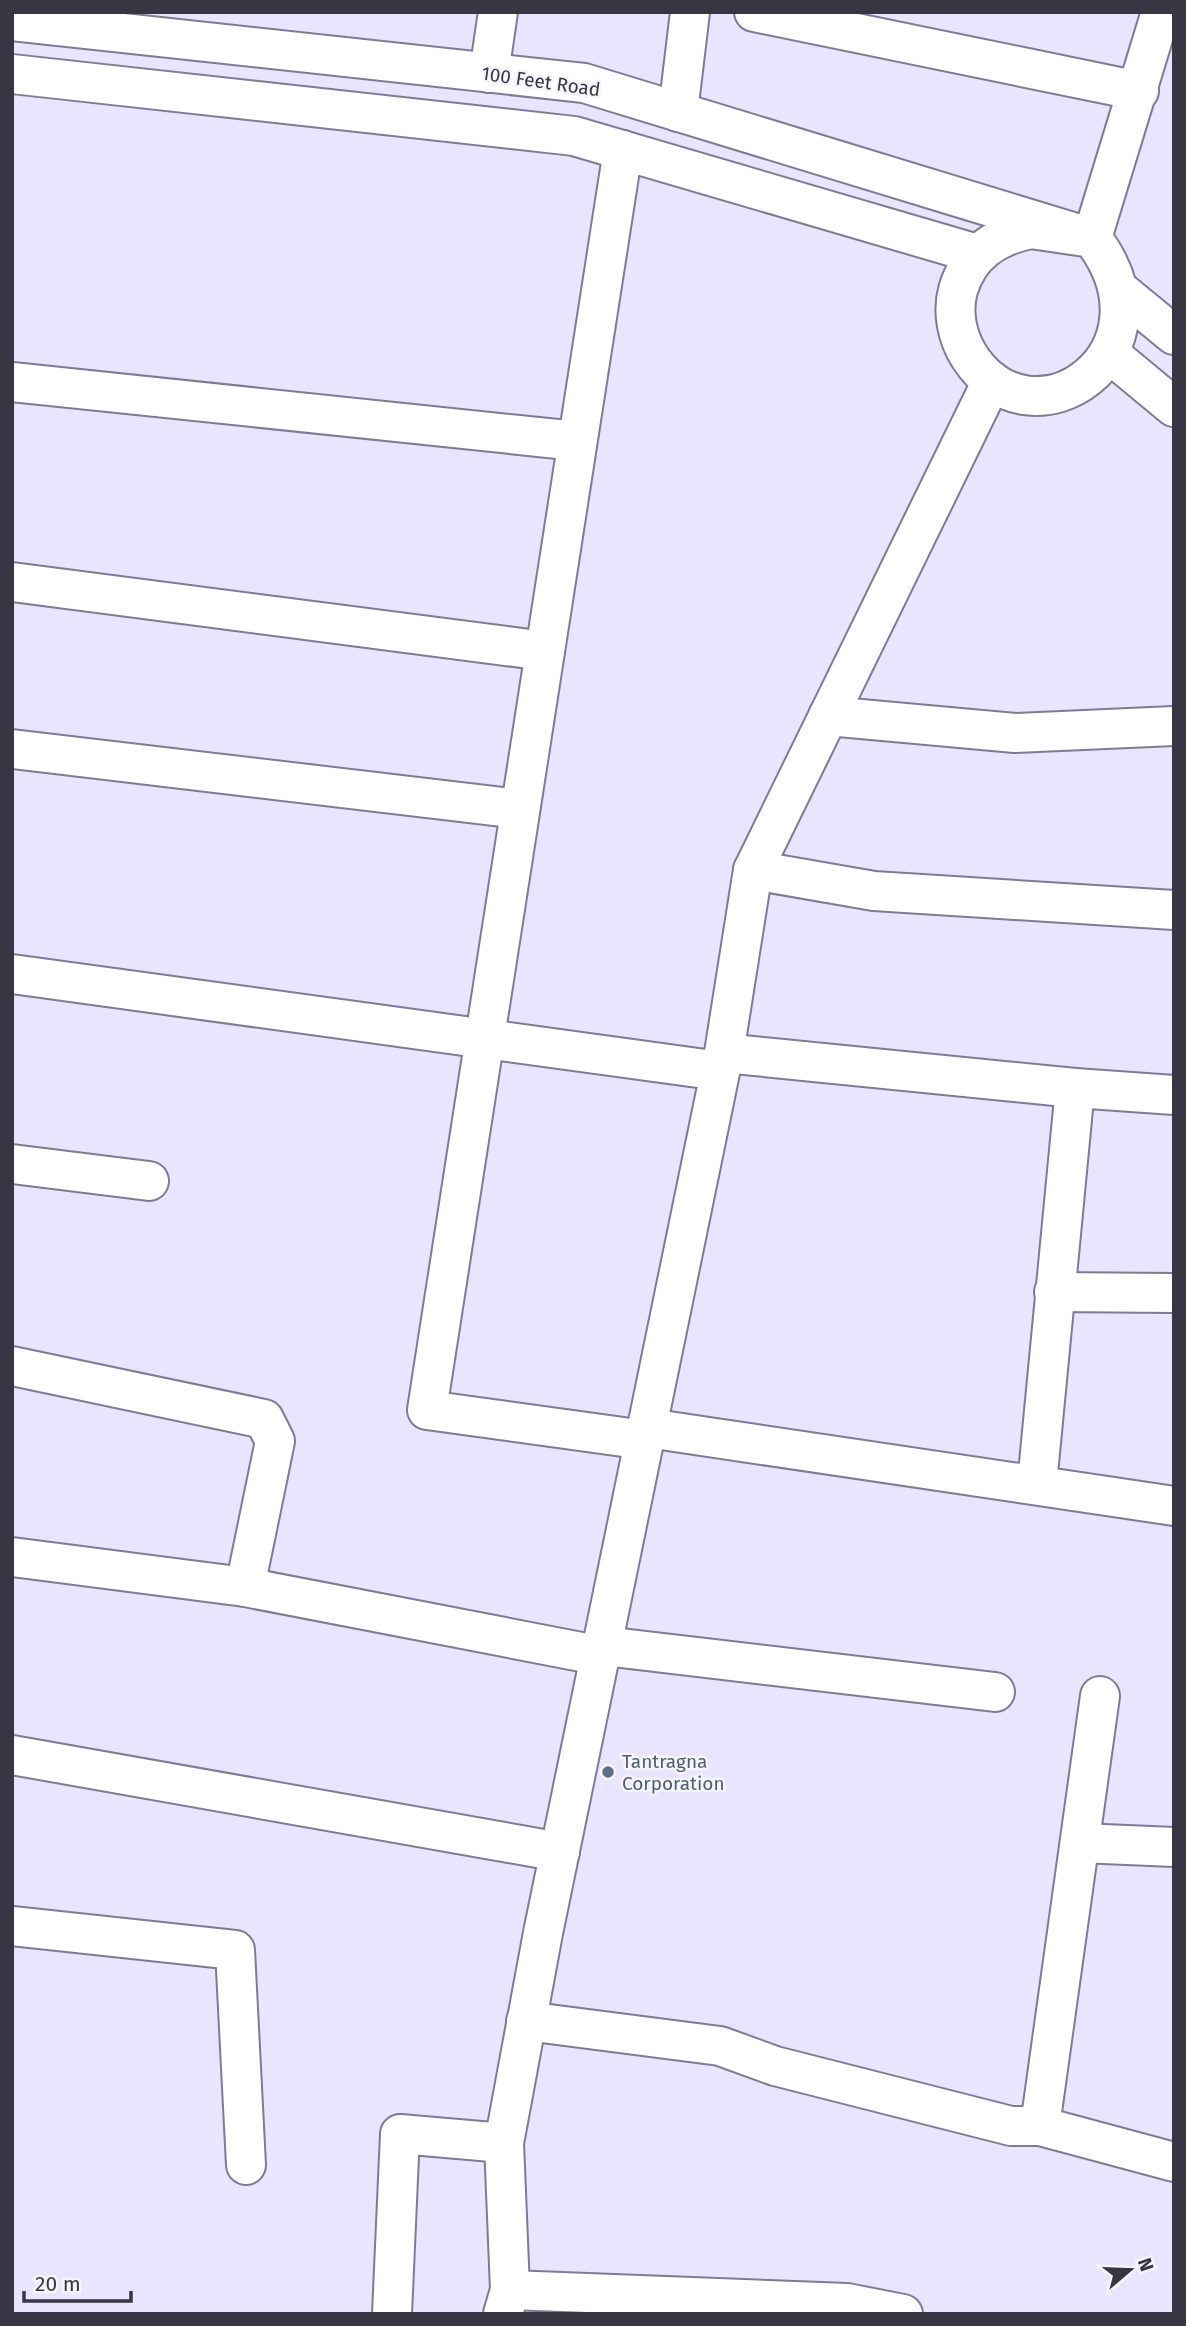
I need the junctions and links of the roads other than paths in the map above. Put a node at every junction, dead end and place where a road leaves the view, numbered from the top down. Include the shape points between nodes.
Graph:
1 (498, 12) edge
2 (690, 12) edge
3 (754, 12) edge
4 (1161, 12) edge
5 (12, 21) edge
6 (489, 73) junction
7 (12, 74) edge
8 (1139, 91) junction
9 (678, 111) junction
10 (623, 150) junction
11 (1092, 238) junction
12 (977, 254) junction
13 (1118, 289) junction
14 (1174, 335) edge
15 (1110, 354) junction
16 (12, 382) edge
17 (992, 382) junction
18 (1174, 407) edge
19 (577, 441) junction
20 (12, 582) edge
21 (545, 651) junction
22 (828, 716) junction
23 (1174, 726) edge
24 (12, 749) edge
25 (520, 809) junction
26 (753, 870) junction
27 (1174, 910) edge
28 (12, 974) edge
29 (484, 1039) junction
30 (722, 1062) junction
31 (1075, 1088) junction
32 (1174, 1095) edge
33 (12, 1164) edge
34 (149, 1181) dead end
35 (1054, 1292) junction
36 (1174, 1293) edge
37 (12, 1366) edge
38 (646, 1434) junction
39 (1037, 1484) junction
40 (1174, 1506) edge
41 (12, 1557) edge
42 (245, 1587) junction
43 (603, 1651) junction
44 (995, 1692) dead end
45 (1100, 1696) dead end
46 (12, 1755) edge
47 (1080, 1843) junction
48 (1174, 1847) edge
49 (560, 1852) junction
50 (12, 1926) edge
51 (526, 2021) junction
52 (1040, 2126) junction
53 (504, 2143) junction
54 (1174, 2162) edge
55 (246, 2165) dead end
56 (506, 2302) edge
57 (847, 2308) edge
58 (392, 2314) edge
59 (903, 2314) edge

1 - 6 street
2 - 9 street
3 - 8 street
4 - 8 street
5 - 6 street, 100 Feet Road
6 - 9 street, 100 Feet Road via 584,83
7 - 10 street via 574,136
8 - 11 street
9 - 11 street, 100 Feet Road
10 - 12 street
10 - 19 street
11 - 12 street via 1031,229 1009,233
11 - 13 street
12 - 17 street via 958,291 955,311 965,349
13 - 14 street
13 - 15 street via 1119,334
15 - 17 street via 1079,385 1057,393 1024,394
15 - 18 street
16 - 19 street
17 - 22 street
19 - 21 street
20 - 21 street
21 - 25 street
22 - 23 street via 1015,733
22 - 26 street
24 - 25 street
25 - 29 street
26 - 27 street via 874,891
26 - 30 street
28 - 29 street
29 - 30 street
29 - 38 street via 426,1410
30 - 31 street
30 - 38 street
31 - 32 street
31 - 35 street
33 - 34 street
35 - 36 street
35 - 39 street
37 - 42 street via 264,1419 275,1441
38 - 39 street
38 - 43 street
39 - 40 street
41 - 42 street
42 - 43 street
43 - 44 street
43 - 49 street
45 - 47 street
46 - 49 street
47 - 48 street
47 - 52 street
49 - 51 street
50 - 55 street via 234,1950
51 - 52 street via 720,2046 775,2066 1011,2126
51 - 53 street
52 - 54 street
53 - 56 street
53 - 58 street via 400,2134
56 - 57 street
57 - 59 street

